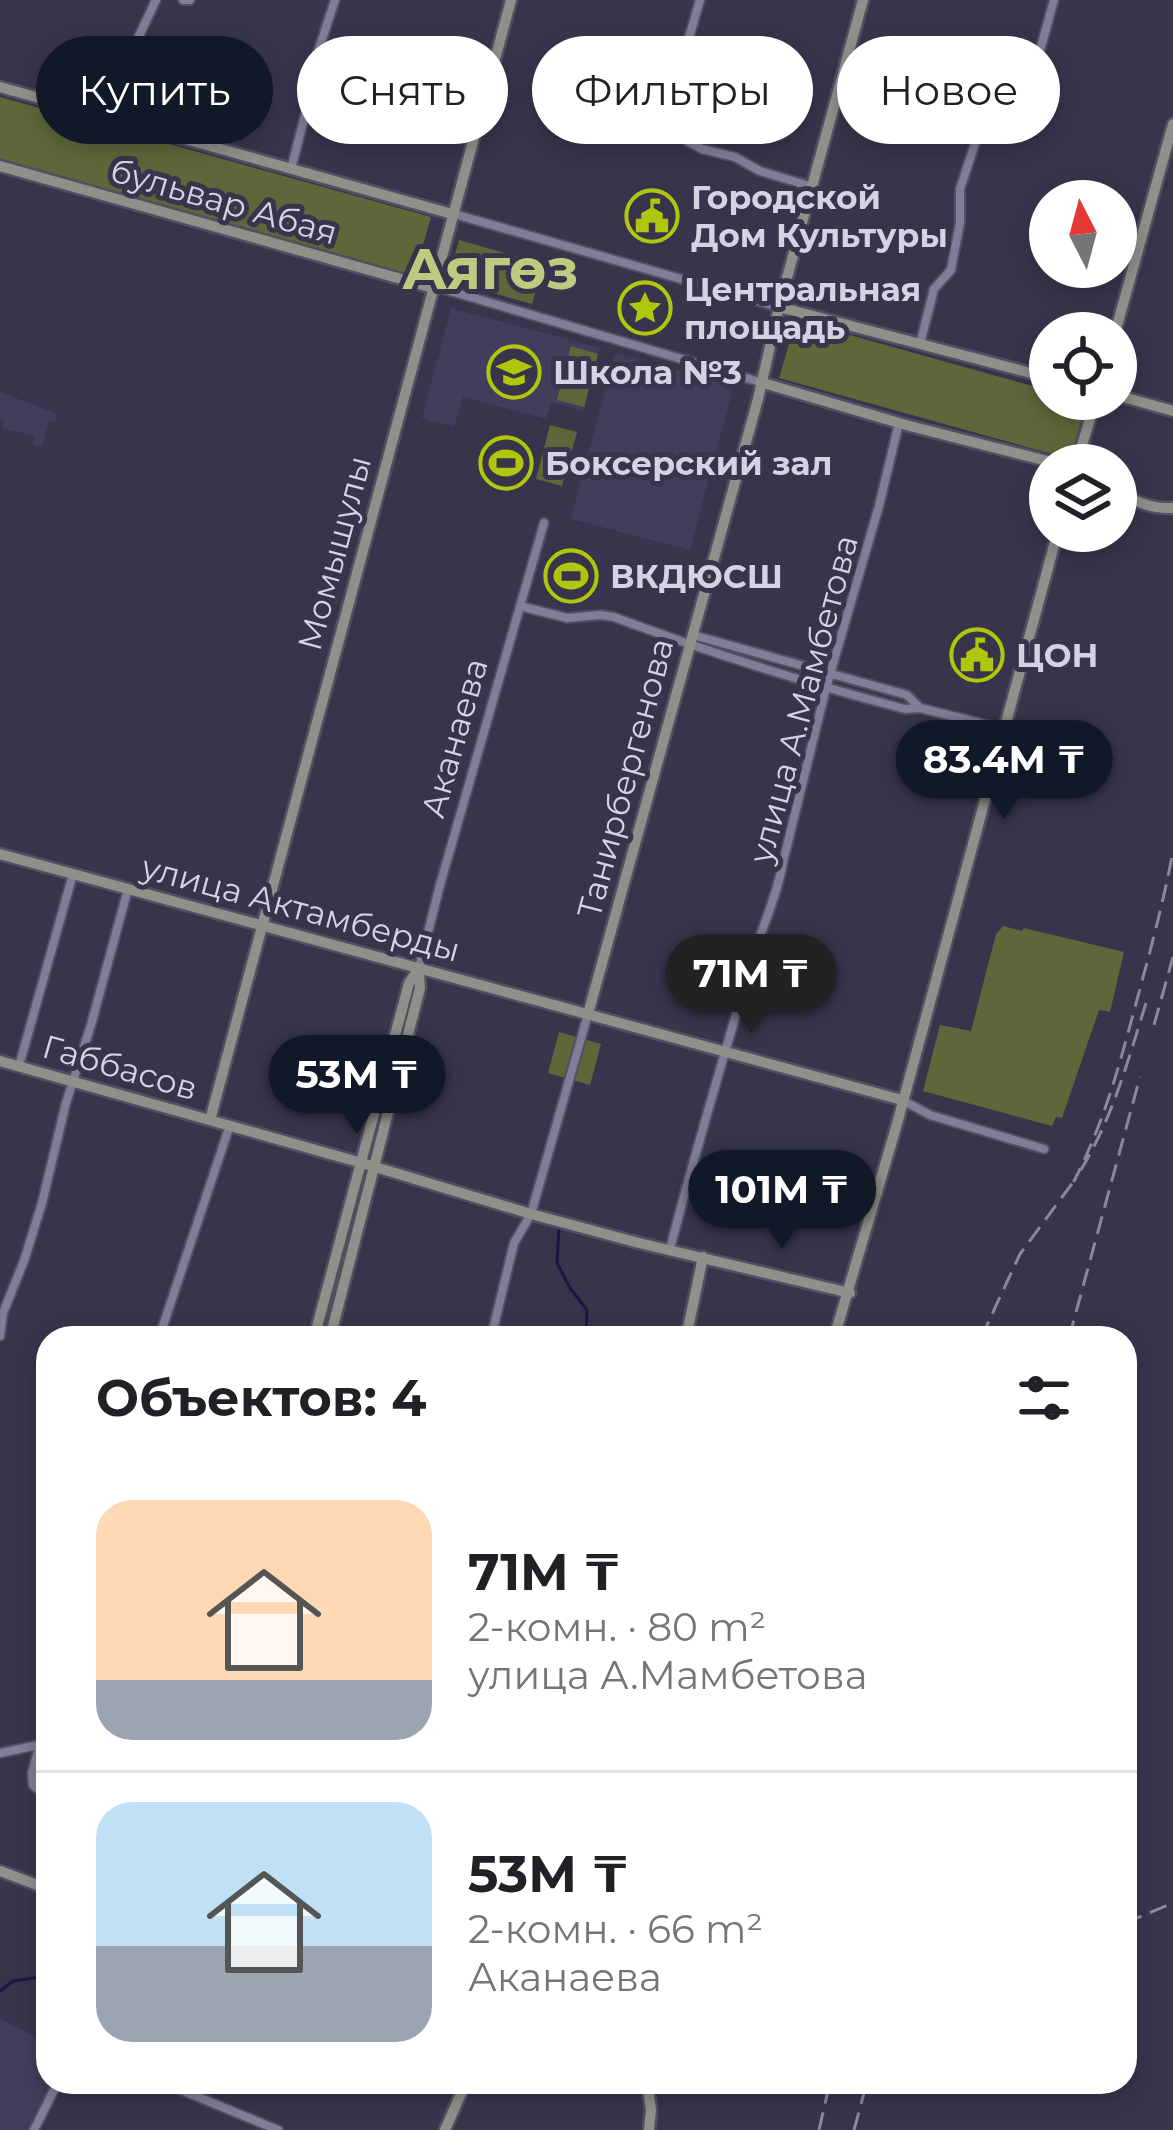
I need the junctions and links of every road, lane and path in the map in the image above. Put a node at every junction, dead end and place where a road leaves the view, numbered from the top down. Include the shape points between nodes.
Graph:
1 (159, 0) edge
2 (335, 0) edge
3 (511, 0) edge
4 (700, 0) edge
5 (863, 0) edge
6 (1054, 0) edge
7 (139, 36) edge
8 (0, 87) edge
9 (36, 97) edge
10 (1173, 124) edge
11 (200, 144) edge
12 (0, 166) edge
13 (291, 169) junction
14 (813, 187) junction
15 (452, 214) junction
16 (433, 287) junction
17 (779, 307) junction
18 (1121, 312) edge
19 (920, 344) junction
20 (1029, 373) edge
21 (760, 382) junction
22 (1137, 401) edge
23 (1173, 411) edge
24 (899, 423) junction
25 (1029, 456) edge
26 (1137, 502) edge
27 (1173, 508) edge
28 (544, 524) dead end
29 (1052, 552) edge
30 (520, 606) junction
31 (692, 640) junction
32 (830, 674) junction
33 (826, 688) junction
34 (920, 708) junction
35 (1004, 729) junction
36 (0, 854) edge
37 (73, 874) junction
38 (128, 888) junction
39 (261, 925) junction
40 (419, 969) junction
41 (588, 1014) junction
42 (727, 1053) junction
43 (0, 1061) edge
44 (19, 1066) junction
45 (73, 1082) junction
46 (902, 1100) junction
47 (210, 1120) junction
48 (230, 1126) junction
49 (1044, 1149) dead end
50 (368, 1165) junction
51 (531, 1214) junction
52 (670, 1249) junction
53 (703, 1257) junction
54 (850, 1293) junction
55 (163, 1326) edge
56 (318, 1326) edge
57 (333, 1326) edge
58 (494, 1326) edge
59 (689, 1326) edge
60 (838, 1326) edge
61 (0, 1336) edge
62 (36, 1747) edge
63 (0, 1753) edge
64 (0, 1871) edge
65 (36, 1884) edge
66 (52, 2094) edge
67 (191, 2094) edge
68 (461, 2094) edge
69 (649, 2094) edge
70 (34, 2130) edge
71 (278, 2130) edge
72 (445, 2130) edge
73 (650, 2130) edge

1 - 7 street
2 - 13 street
3 - 15 street, Момышулы
4 - 14 street via 667,113 675,134
5 - 14 street, Танирбергенова
6 - 19 street via 1027,98 993,89 960,189 951,270 934,289
8 - 9 street, бульвар Абая
10 - 18 street
11 - 13 street, бульвар Абая
12 - 16 street, бульвар Абая
13 - 15 street, бульвар Абая
14 - 17 street, Танирбергенова
15 - 16 street, Момышулы
15 - 17 street
16 - 21 street
16 - 39 street, Момышулы
17 - 19 street
17 - 21 street, Танирбергенова
19 - 20 street
21 - 24 street
21 - 31 street, Танирбергенова
22 - 23 street
24 - 25 street
24 - 32 street, улица А.Мамбетова
26 - 27 street
28 - 30 street, Аканаева
29 - 35 street
30 - 31 street via 567,618 614,616
30 - 40 street, Аканаева
31 - 32 street
31 - 33 street
31 - 41 street, Танирбергенова
32 - 33 street, улица А.Мамбетова
32 - 34 street via 907,695
33 - 34 street
33 - 42 street, улица А.Мамбетова via 778,891
34 - 35 street
35 - 46 street
36 - 37 street, улица Актамберды
37 - 38 street, улица Актамберды
37 - 44 street
38 - 39 street, улица Актамберды
38 - 45 street
39 - 40 street, улица Актамберды
39 - 47 street, Момышулы
40 - 41 street, улица Актамберды
40 - 50 street, Аканаева
41 - 42 street, улица Актамберды
41 - 51 street
42 - 46 street, улица Актамберды
42 - 52 street, улица А.Мамбетова
43 - 44 street, Габбасов
44 - 45 street, Габбасов
45 - 47 street, Габбасов
45 - 61 street
46 - 49 street
46 - 54 street
47 - 48 street, Габбасов
48 - 50 street, Габбасов
48 - 55 street
50 - 51 street, Габбасов
50 - 56 street, Аканаева
50 - 57 street, Аканаева
51 - 52 street, Габбасов
51 - 58 street via 514,1243
52 - 53 street, Габбасов
53 - 54 street, Габбасов
53 - 59 street
54 - 60 street
62 - 63 street
64 - 65 street
66 - 70 street
67 - 71 street
68 - 72 street
69 - 73 street

